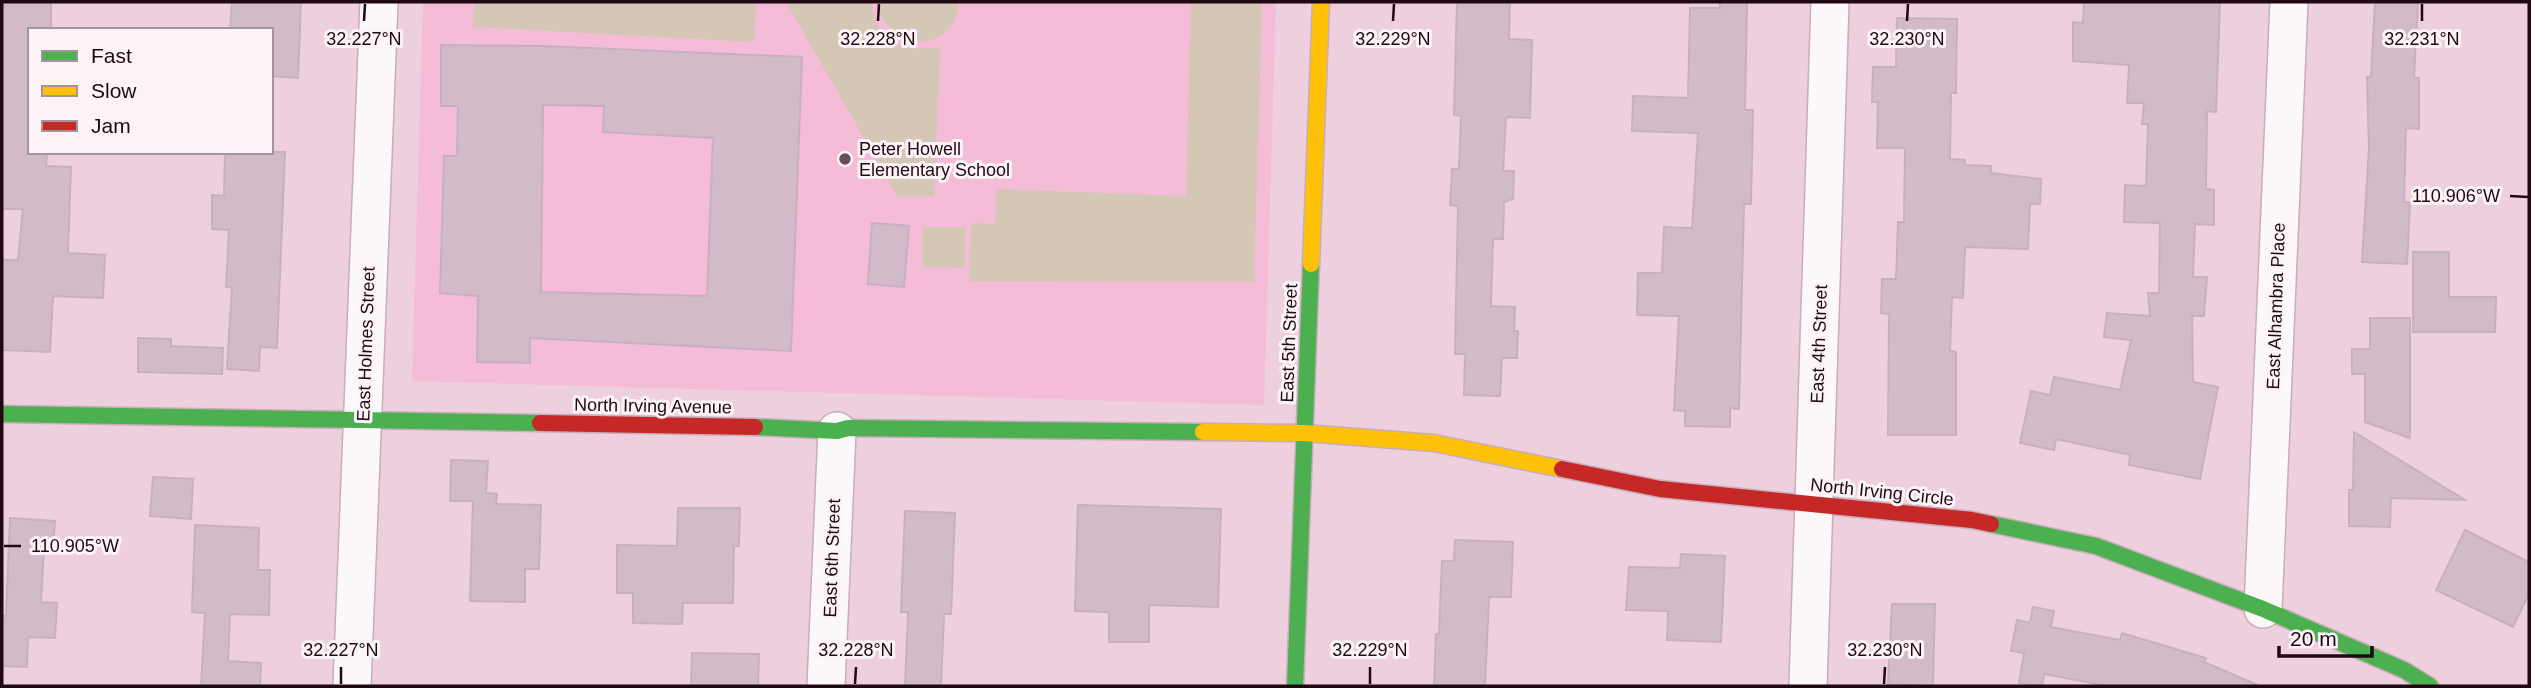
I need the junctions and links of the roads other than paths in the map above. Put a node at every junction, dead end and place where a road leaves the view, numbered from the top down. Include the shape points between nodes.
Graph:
1 (379, 2) edge
2 (1321, 2) edge
3 (1830, 2) edge
4 (2289, 2) edge
5 (2, 414) edge
6 (363, 422) junction
7 (837, 430) junction
8 (1304, 433) junction
9 (1814, 505) junction
10 (2263, 609) junction
11 (352, 686) edge
12 (826, 686) edge
13 (1295, 686) edge
14 (1808, 686) edge
15 (2430, 686) edge

1 - 6 street, East Holmes Street
2 - 8 street, East 5th Street
3 - 9 street, East 4th Street
4 - 10 street, East Alhambra Place
5 - 6 street, North Irving Avenue
6 - 7 street, North Irving Avenue
6 - 11 street, East Holmes Street
7 - 8 street, North Irving Avenue
7 - 12 street, East 6th Street
8 - 9 street, North Irving Circle via 1434,443 1660,489
8 - 13 street, East 5th Street
9 - 10 street, North Irving Circle via 1972,520 2096,546
9 - 14 street, East 4th Street
10 - 15 street, North Irving Circle via 2404,670

